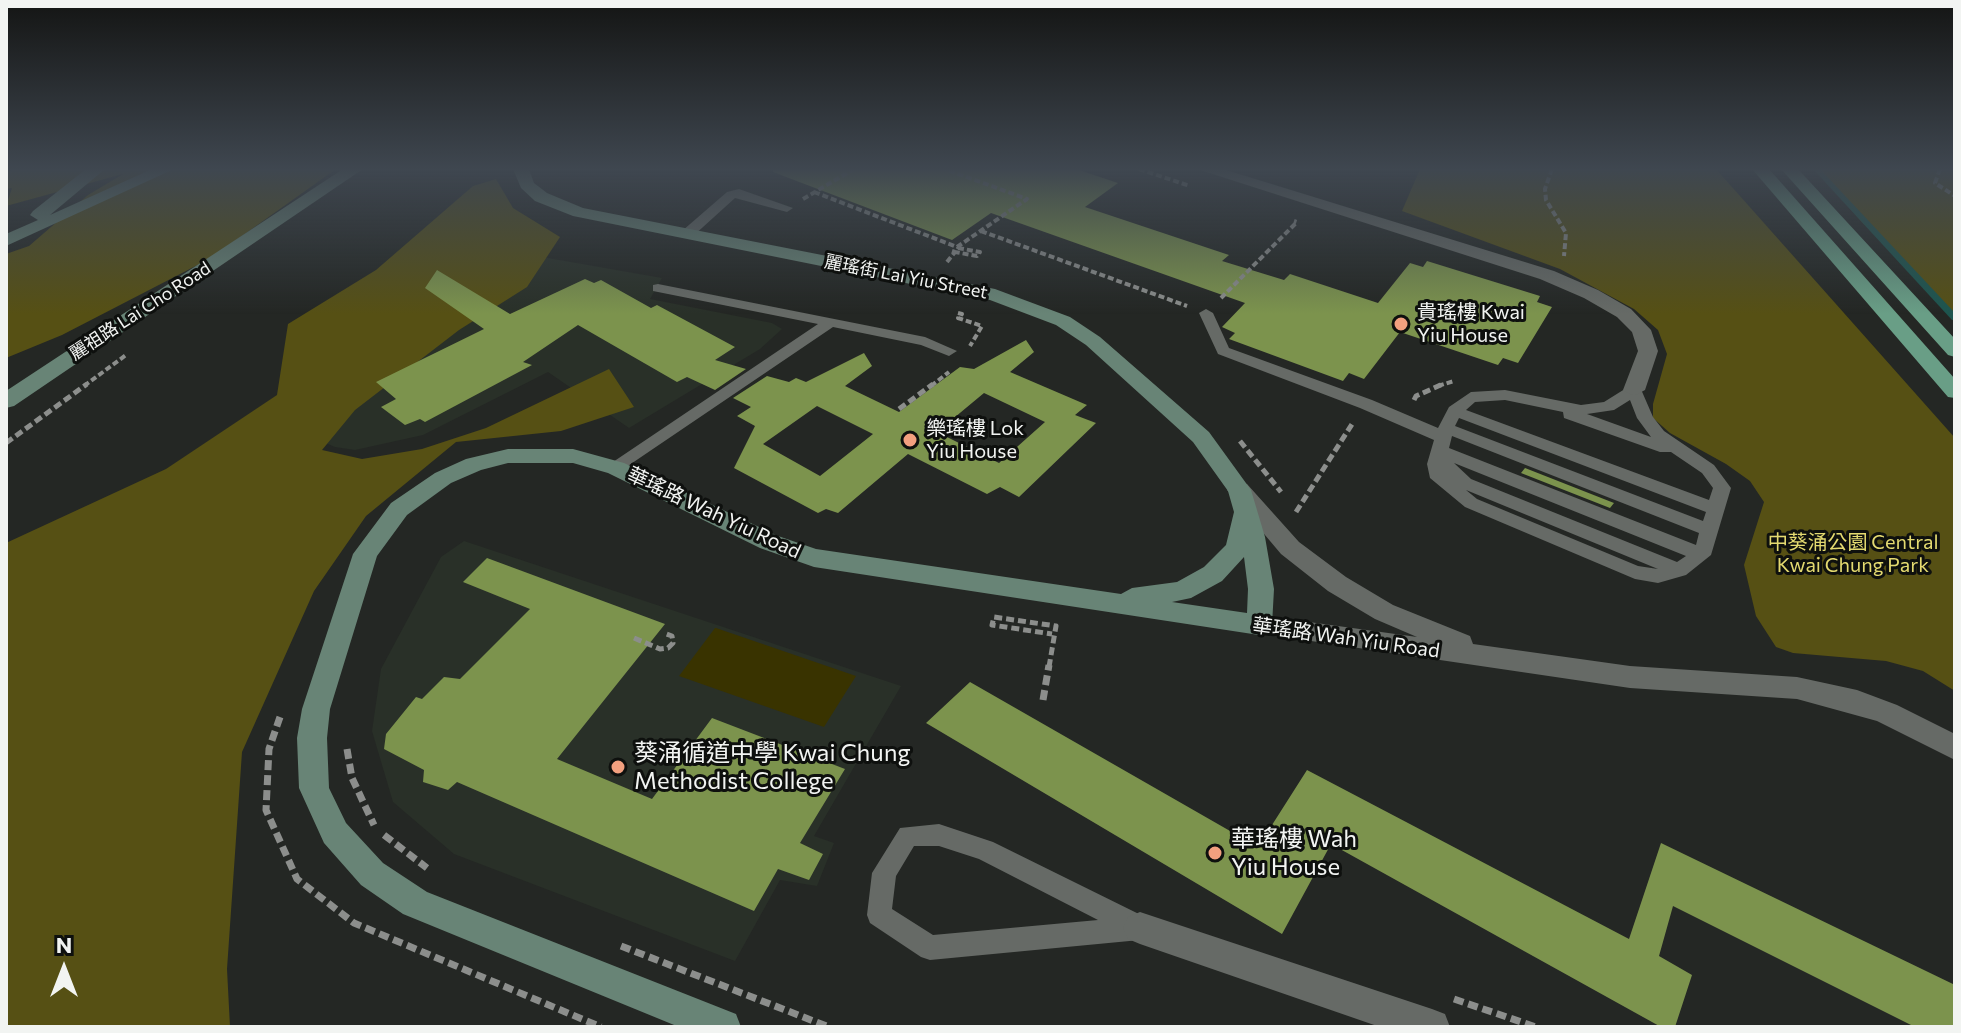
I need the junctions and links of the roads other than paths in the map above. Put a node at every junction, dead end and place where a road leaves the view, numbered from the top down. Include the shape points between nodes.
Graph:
1 (35, 217) edge
2 (54, 217) edge
3 (282, 217) edge
4 (610, 217) edge
5 (706, 217) edge
6 (1357, 217) edge
7 (1802, 217) edge
8 (1833, 217) edge
9 (687, 234) junction
10 (6, 238) edge
11 (658, 288) dead end
12 (1206, 313) road end
13 (832, 321) junction
14 (949, 351) dead end
15 (1955, 351) edge
16 (1634, 390) junction
17 (1955, 392) edge
18 (6, 401) edge
19 (1541, 403) junction
20 (1455, 411) junction
21 (1443, 439) junction
22 (1683, 454) junction
23 (616, 468) junction
24 (1239, 490) junction
25 (1717, 510) junction
26 (1711, 531) junction
27 (1702, 555) junction
28 (1090, 601) junction
29 (1259, 625) junction
30 (1541, 665) junction
31 (1955, 748) edge
32 (1140, 928) junction
33 (723, 1027) edge
34 (1432, 1027) edge

1 - 10 street
2 - 10 street
3 - 18 street, 麗祖路 Lai Cho Road
4 - 9 street, 麗瑤街 Lai Yiu Street
5 - 9 lane
6 - 16 street via 1547,275 1624,313 1641,330 1648,351
7 - 17 main road
8 - 15 main road
9 - 24 street, 麗瑤街 Lai Yiu Street via 975,291 1047,313 1093,341 1186,423
11 - 13 lane
12 - 21 lane via 1223,351
13 - 14 lane
13 - 23 lane
16 - 19 lane via 1608,406 1581,410
16 - 22 lane via 1658,435
19 - 20 lane via 1505,395 1471,397
19 - 22 lane
20 - 21 lane
20 - 25 lane
21 - 26 lane
21 - 27 lane
21 - 27 lane via 1436,464 1439,478 1471,503 1635,572 1658,576
22 - 25 lane via 1708,469 1722,488
23 - 28 street, 華瑤路 Wah Yiu Road via 769,542 814,558
23 - 33 street, 華瑤路 Wah Yiu Road via 573,456 508,456 450,474 399,509 365,554 324,678 312,738 314,788 335,833 351,853 415,903
24 - 28 street via 1242,536 1213,574 1182,591
24 - 29 street, 麗瑤街 Lai Yiu Street via 1259,566
24 - 30 street, 麗瑤街 Lai Yiu Street via 1290,548 1353,595 1440,636
25 - 26 lane
26 - 27 lane
28 - 29 street, 華瑤路 Wah Yiu Road
29 - 30 street, 華瑤路 Wah Yiu Road
30 - 31 street, 華瑤路 Wah Yiu Road via 1826,693 1912,724
32 - 32 lane via 930,948 879,915 884,873 908,836 939,835 985,850
32 - 34 street

